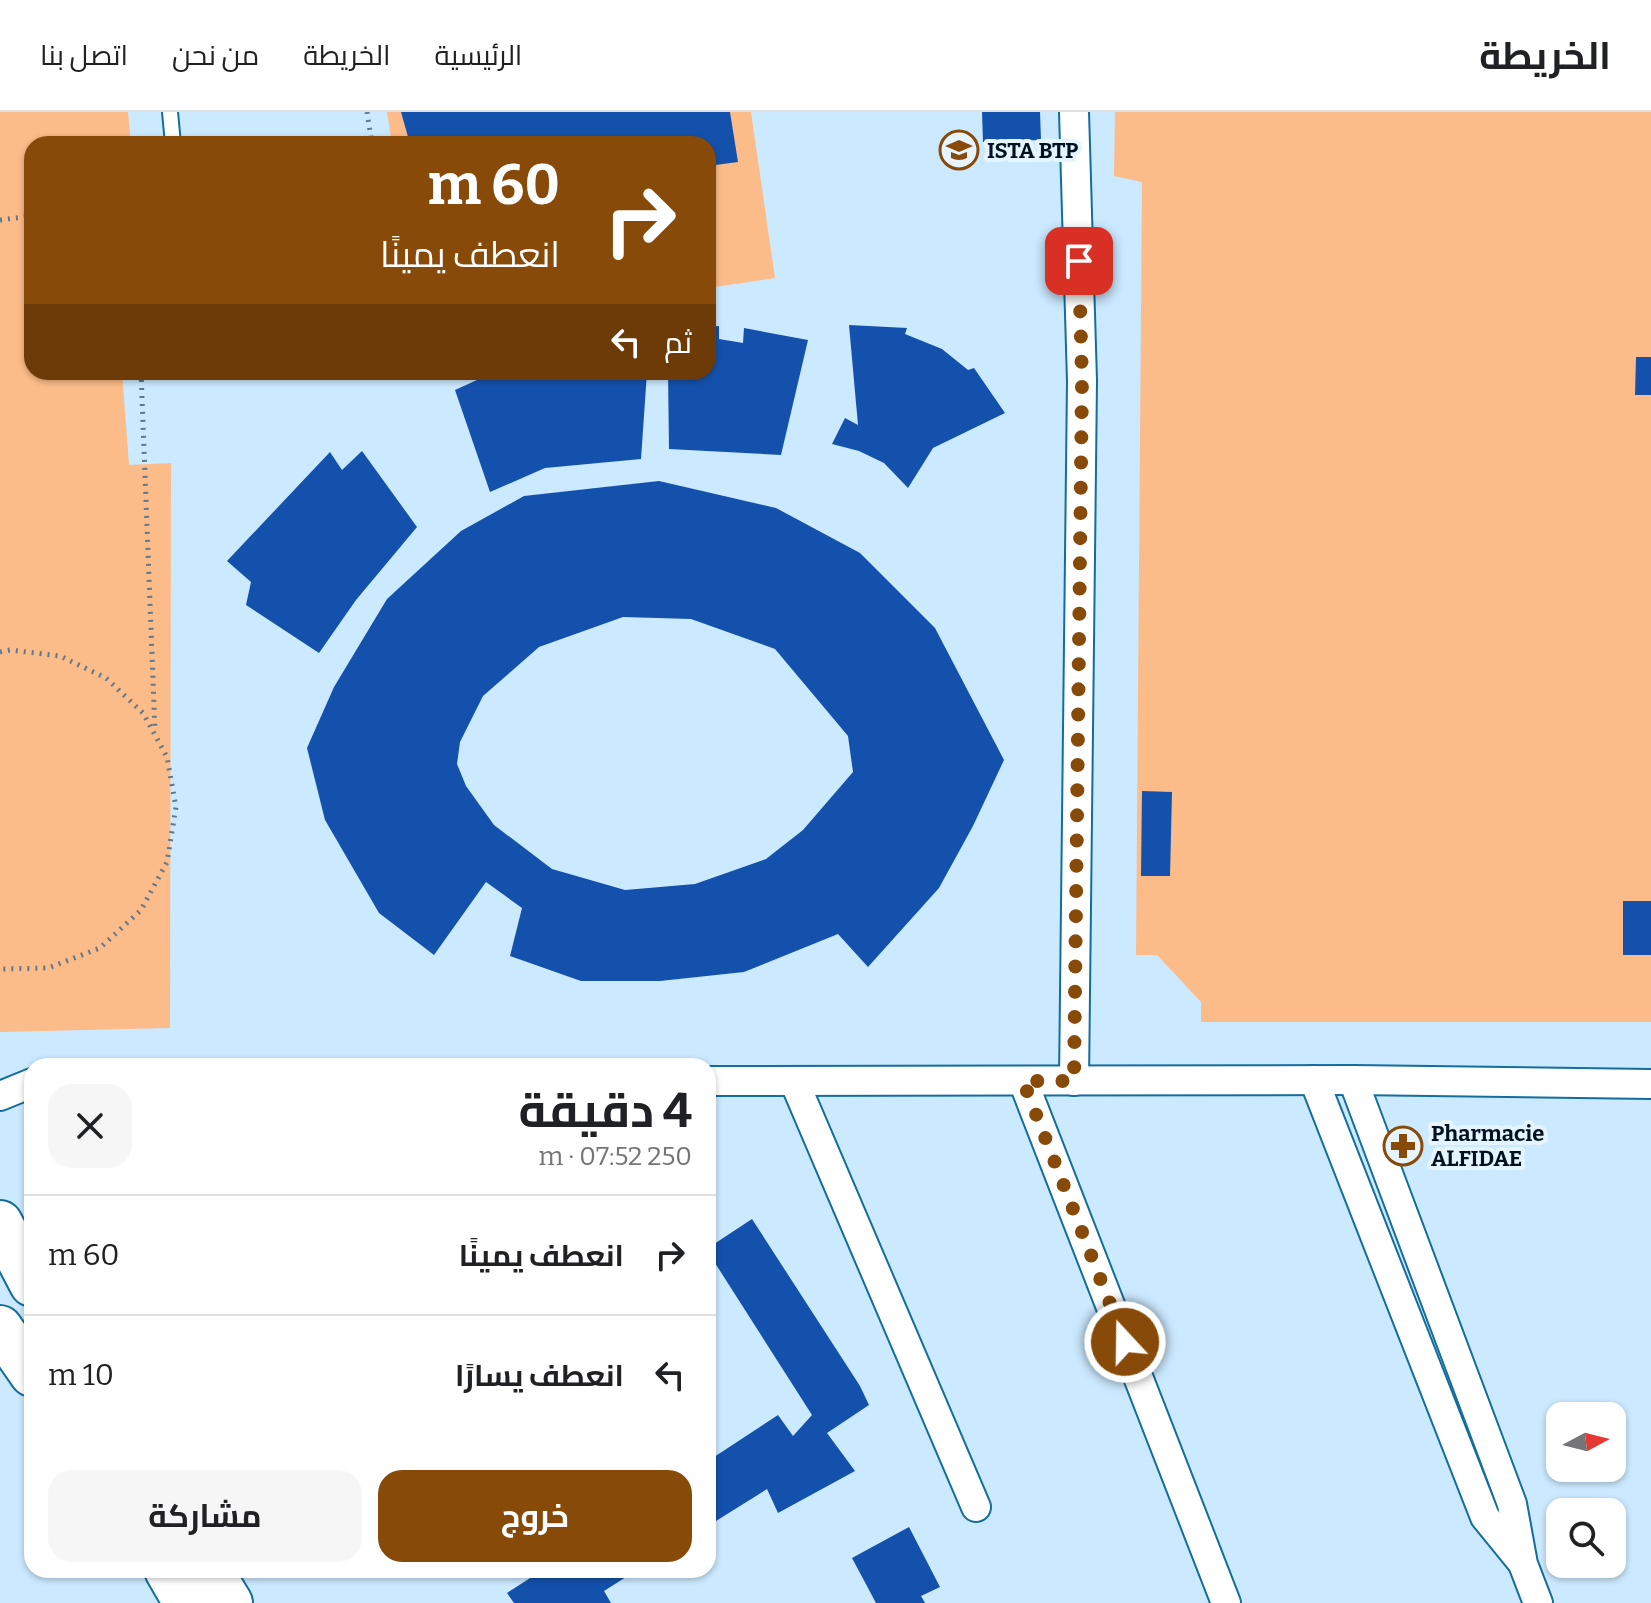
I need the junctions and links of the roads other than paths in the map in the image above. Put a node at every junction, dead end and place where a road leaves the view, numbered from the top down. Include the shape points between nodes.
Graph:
1 (170, 112) edge
2 (1074, 112) edge
3 (172, 136) edge
4 (1314, 1080) junction
5 (1353, 1080) junction
6 (716, 1081) edge
7 (794, 1081) junction
8 (1023, 1081) junction
9 (1074, 1081) junction
10 (1651, 1084) edge
11 (24, 1086) edge
12 (0, 1096) edge
13 (0, 1223) edge
14 (24, 1269) edge
15 (976, 1507) dead end
16 (1523, 1564) junction
17 (172, 1578) edge
18 (215, 1578) edge
19 (186, 1603) edge
20 (230, 1603) edge
21 (1226, 1603) edge
22 (1538, 1603) edge

1 - 3 lane
2 - 9 street via 1082,381
4 - 5 street
4 - 9 street
4 - 16 street via 1485,1517
5 - 10 street
5 - 16 street via 1512,1504
6 - 7 street
7 - 8 street
7 - 15 street
8 - 9 street
8 - 21 street
11 - 12 street
13 - 14 main road
16 - 22 street
17 - 19 main road
18 - 20 main road

